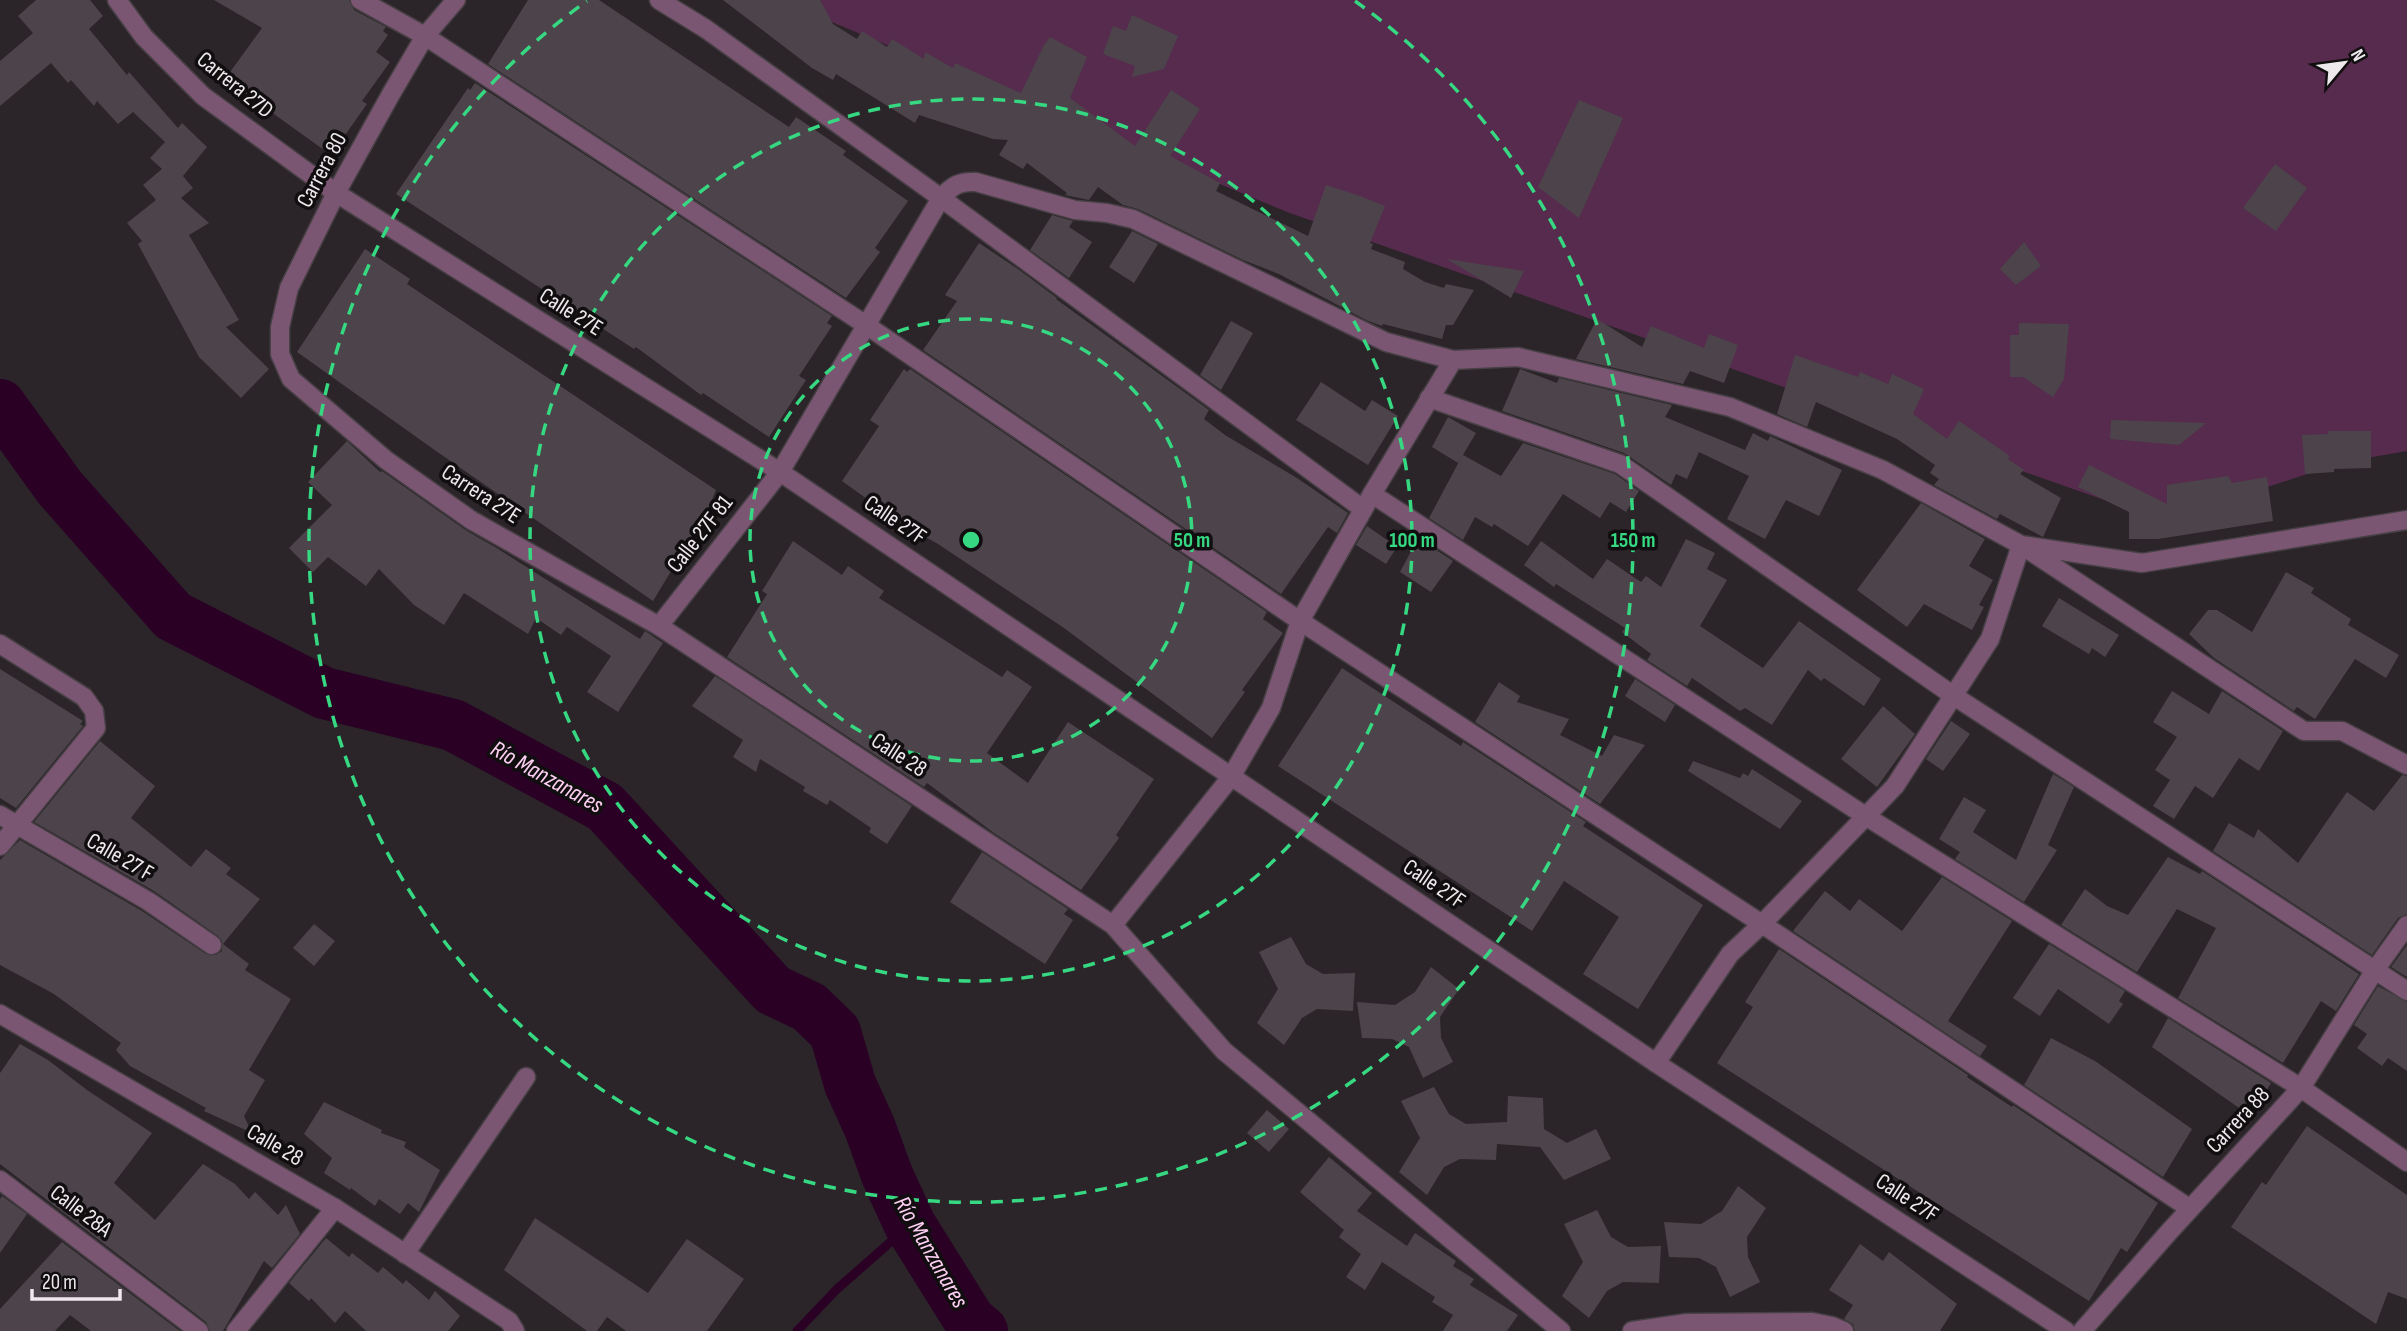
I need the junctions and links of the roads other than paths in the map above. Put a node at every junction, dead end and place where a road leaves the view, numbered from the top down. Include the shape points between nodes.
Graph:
1 (117, 0) edge
2 (360, 0) edge
3 (456, 0) edge
4 (659, 0) edge
5 (425, 36) junction
6 (336, 193) junction
7 (941, 198) junction
8 (866, 325) junction
9 (1453, 360) junction
10 (291, 379) joint
11 (1429, 398) junction
12 (780, 472) junction
13 (1367, 501) junction
14 (2407, 520) edge
15 (2021, 545) junction
16 (1300, 621) junction
17 (659, 626) junction
18 (0, 644) edge
19 (1954, 696) junction
20 (2407, 765) edge
21 (1231, 777) junction
22 (0, 815) edge
23 (1867, 817) junction
24 (16, 825) junction
25 (0, 846) edge
26 (1762, 924) junction
27 (1113, 925) junction
28 (2407, 925) edge
29 (212, 945) dead end
30 (2375, 971) junction
31 (2407, 990) edge
32 (0, 1014) edge
33 (1656, 1063) junction
34 (526, 1077) dead end
35 (2301, 1088) junction
36 (2407, 1162) edge
37 (0, 1180) edge
38 (335, 1208) junction
39 (2189, 1209) junction
40 (405, 1254) junction
41 (199, 1331) edge
42 (236, 1331) edge
43 (515, 1331) edge
44 (1561, 1331) edge
45 (1632, 1331) edge
46 (1844, 1331) edge
47 (2066, 1331) edge
48 (2082, 1331) edge

1 - 6 street, Carrera 27D via 144,37 203,96
2 - 5 street
3 - 5 street, Carrera 80
4 - 7 street
5 - 6 street, Carrera 80
5 - 8 street
6 - 10 street, Carrera 80 via 289,288 280,327 280,354
6 - 12 street, Calle 27E
7 - 8 street
7 - 9 street via 963,181 976,182 1075,210 1133,219 1386,342
7 - 13 street
8 - 12 street
8 - 16 street
9 - 11 street
9 - 15 street via 1518,357 1730,407 1883,470
10 - 17 street, Carrera 27E via 386,460 471,520
11 - 13 street
11 - 19 street via 1620,464
12 - 17 street, Calle 27F 81
12 - 21 street, Calle 27F
13 - 16 street
13 - 23 street
14 - 15 street via 2142,563
15 - 19 street via 1990,639
15 - 20 street via 2304,731 2342,731
16 - 21 street via 1272,708
16 - 26 street
17 - 27 street, Calle 28
18 - 24 street via 84,697 94,711 96,728
19 - 23 street via 1895,786
19 - 30 street
21 - 27 street
21 - 33 street, Calle 27F
22 - 24 street, Calle 27 F
23 - 26 street
23 - 35 street
24 - 25 street
24 - 29 street, Calle 27 F via 148,901
26 - 33 street via 1730,954
26 - 39 street
27 - 44 street, Calle 28 via 1224,1051
28 - 30 street, Carrera 88
30 - 31 street
30 - 35 street, Carrera 88
32 - 38 street, Calle 28
33 - 47 street, Calle 27F
34 - 40 street
35 - 36 street
35 - 39 street, Carrera 88
37 - 41 street, Calle 28A
38 - 40 street, Calle 28
38 - 42 street
39 - 48 street, Carrera 88
40 - 43 street, Calle 28 via 509,1321
45 - 46 street via 1687,1323 1812,1322

